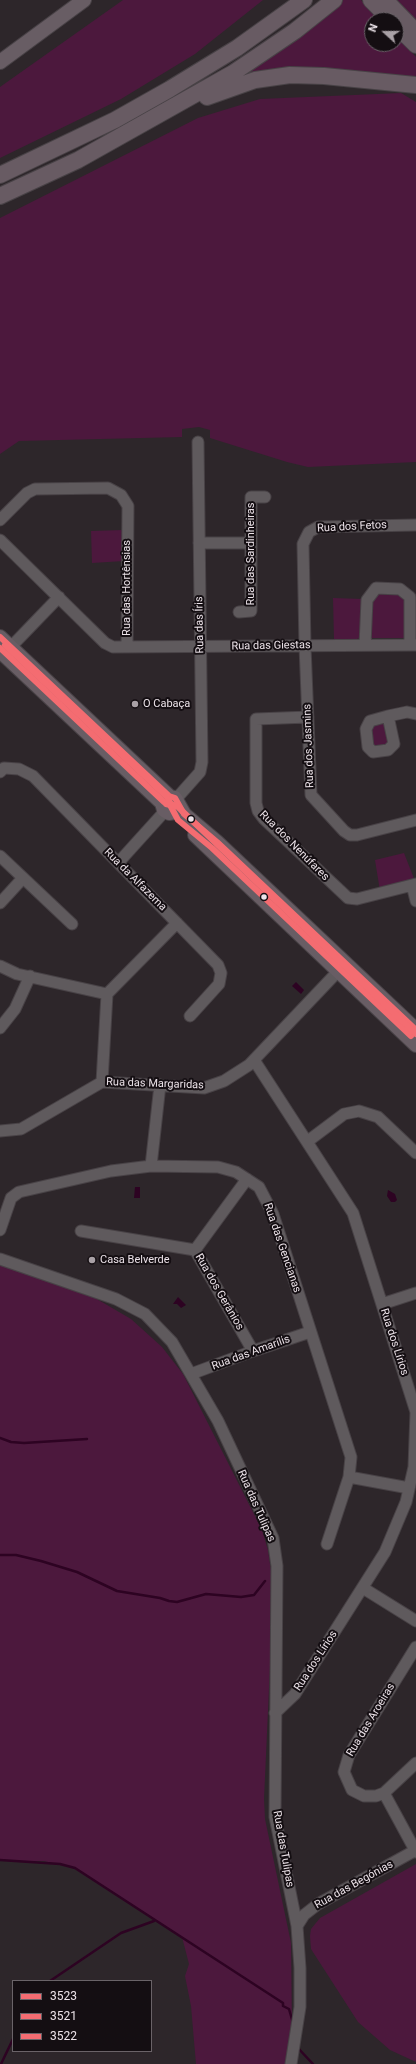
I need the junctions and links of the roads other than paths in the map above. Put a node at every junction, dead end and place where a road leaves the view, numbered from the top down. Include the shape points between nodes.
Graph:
1 (84, 0) edge
2 (304, 0) edge
3 (334, 0) edge
4 (377, 1) edge
5 (385, 12) edge
6 (416, 32) edge
7 (404, 33) edge
8 (416, 45) edge
9 (0, 62) edge
10 (416, 85) edge
11 (140, 126) junction
12 (0, 175) edge
13 (0, 196) edge
14 (198, 442) dead end
15 (265, 497) dead end
16 (0, 520) edge
17 (416, 525) edge
18 (0, 540) edge
19 (199, 543) junction
20 (251, 543) junction
21 (58, 598) junction
22 (239, 612) dead end
23 (0, 638) edge
24 (413, 645) edge
25 (304, 646) junction
26 (365, 646) junction
27 (201, 647) junction
28 (127, 648) junction
29 (5, 651) edge
30 (416, 714) edge
31 (388, 716) dead end
32 (308, 717) junction
33 (0, 772) edge
34 (170, 804) junction
35 (416, 820) edge
36 (0, 856) edge
37 (118, 863) junction
38 (23, 878) junction
39 (414, 884) edge
40 (416, 901) edge
41 (0, 903) edge
42 (177, 923) junction
43 (72, 924) dead end
44 (0, 966) edge
45 (342, 967) junction
46 (30, 976) junction
47 (107, 994) junction
48 (190, 1016) dead end
49 (0, 1028) edge
50 (416, 1030) edge
51 (416, 1045) edge
52 (254, 1060) junction
53 (102, 1082) junction
54 (160, 1085) junction
55 (0, 1131) edge
56 (308, 1141) junction
57 (416, 1152) edge
58 (151, 1166) junction
59 (247, 1179) junction
60 (0, 1230) edge
61 (81, 1231) dead end
62 (195, 1250) junction
63 (0, 1259) edge
64 (416, 1293) edge
65 (382, 1304) junction
66 (310, 1332) junction
67 (253, 1351) junction
68 (191, 1374) junction
69 (349, 1476) junction
70 (409, 1488) junction
71 (327, 1544) dead end
72 (362, 1588) junction
73 (416, 1621) edge
74 (416, 1647) edge
75 (275, 1713) junction
76 (416, 1763) edge
77 (384, 1793) junction
78 (416, 1851) edge
79 (297, 1926) junction
80 (291, 2064) edge

1 - 9 main road
2 - 12 highway via 237,48 170,89 115,120
3 - 11 highway via 295,31 233,73
4 - 5 highway
4 - 6 highway
7 - 8 highway
10 - 11 highway via 324,76 290,75 255,80 184,105
11 - 13 highway via 78,160
14 - 19 street, Rua das Íris
15 - 20 street, Rua das Sardinheiras via 250,497
16 - 28 street, Rua das Hortênsias via 27,493 35,489 108,488 121,495 128,506
17 - 25 street, Rua dos Fetos via 318,527 307,534 303,544
18 - 21 street, Rua das Hortênsias
19 - 20 street
19 - 27 street, Rua das Íris
20 - 22 street, Rua das Sardinheiras via 251,611
21 - 28 street, Rua das Hortênsias via 105,643 113,647
21 - 29 street
23 - 29 main road
24 - 26 street, Rua das Giestas
24 - 26 street via 410,598 400,589 376,588 367,600
25 - 26 street, Rua das Giestas
25 - 27 street, Rua das Giestas
25 - 32 street, Rua dos Jasmins
27 - 28 street, Rua das Giestas
27 - 34 street, Rua das Íris via 202,762 200,772
29 - 34 main road
30 - 31 street via 409,712
32 - 35 street, Rua dos Jasmins via 311,795 344,831 357,835
32 - 39 street, Rua dos Nenúfares via 256,720 258,811 348,898 357,899
33 - 37 street, Rua da Alfazema via 4,768 19,769 33,776
34 - 37 street, Rua das Íris
34 - 45 main road via 217,842
36 - 38 street
37 - 42 street, Rua da Alfazema
38 - 41 street
38 - 43 street
39 - 40 street
42 - 47 street
42 - 48 street, Rua da Alfazema via 218,965 221,973 216,988
44 - 46 street via 17,974
45 - 50 main road
45 - 51 main road
45 - 52 street, Rua das Margaridas
46 - 47 street
46 - 49 street via 15,1009
47 - 53 street
52 - 54 street, Rua das Margaridas via 224,1081 204,1088
52 - 56 street, Rua dos Lírios
53 - 54 street, Rua das Margaridas
53 - 55 street, Rua das Margaridas via 21,1128
54 - 58 street
56 - 57 street via 344,1114 359,1111 378,1117
56 - 65 street, Rua dos Lírios via 353,1213
58 - 59 street, Rua das Gencianas via 218,1167 236,1172
58 - 60 street, Rua das Gencianas via 111,1171 19,1192 11,1198
59 - 62 street
59 - 66 street, Rua das Gencianas via 259,1186 273,1214
61 - 62 street, Rua dos Gerânios
62 - 67 street, Rua dos Gerânios
63 - 68 street, Rua das Tulipas via 116,1299 145,1314 172,1342
64 - 65 street
65 - 70 street, Rua dos Lírios via 416,1412 414,1467
66 - 67 street, Rua das Amarílis
66 - 69 street, Rua das Gencianas via 351,1457
67 - 68 street, Rua das Amarílis
68 - 75 street, Rua das Tulipas via 218,1420 273,1538 277,1566
69 - 70 street
69 - 71 street, Rua das Gencianas
70 - 72 street, Rua dos Lírios via 406,1502 385,1552
72 - 73 street
72 - 75 street, Rua dos Lírios via 295,1694
74 - 77 street, Rua das Aroeiras via 349,1755 345,1767 348,1784 358,1794 369,1797
75 - 79 street, Rua das Tulipas via 275,1817
76 - 77 street
77 - 78 street
78 - 79 street, Rua das Begónias via 318,1904 304,1915
79 - 80 street, Rua das Tulipas via 300,2007

